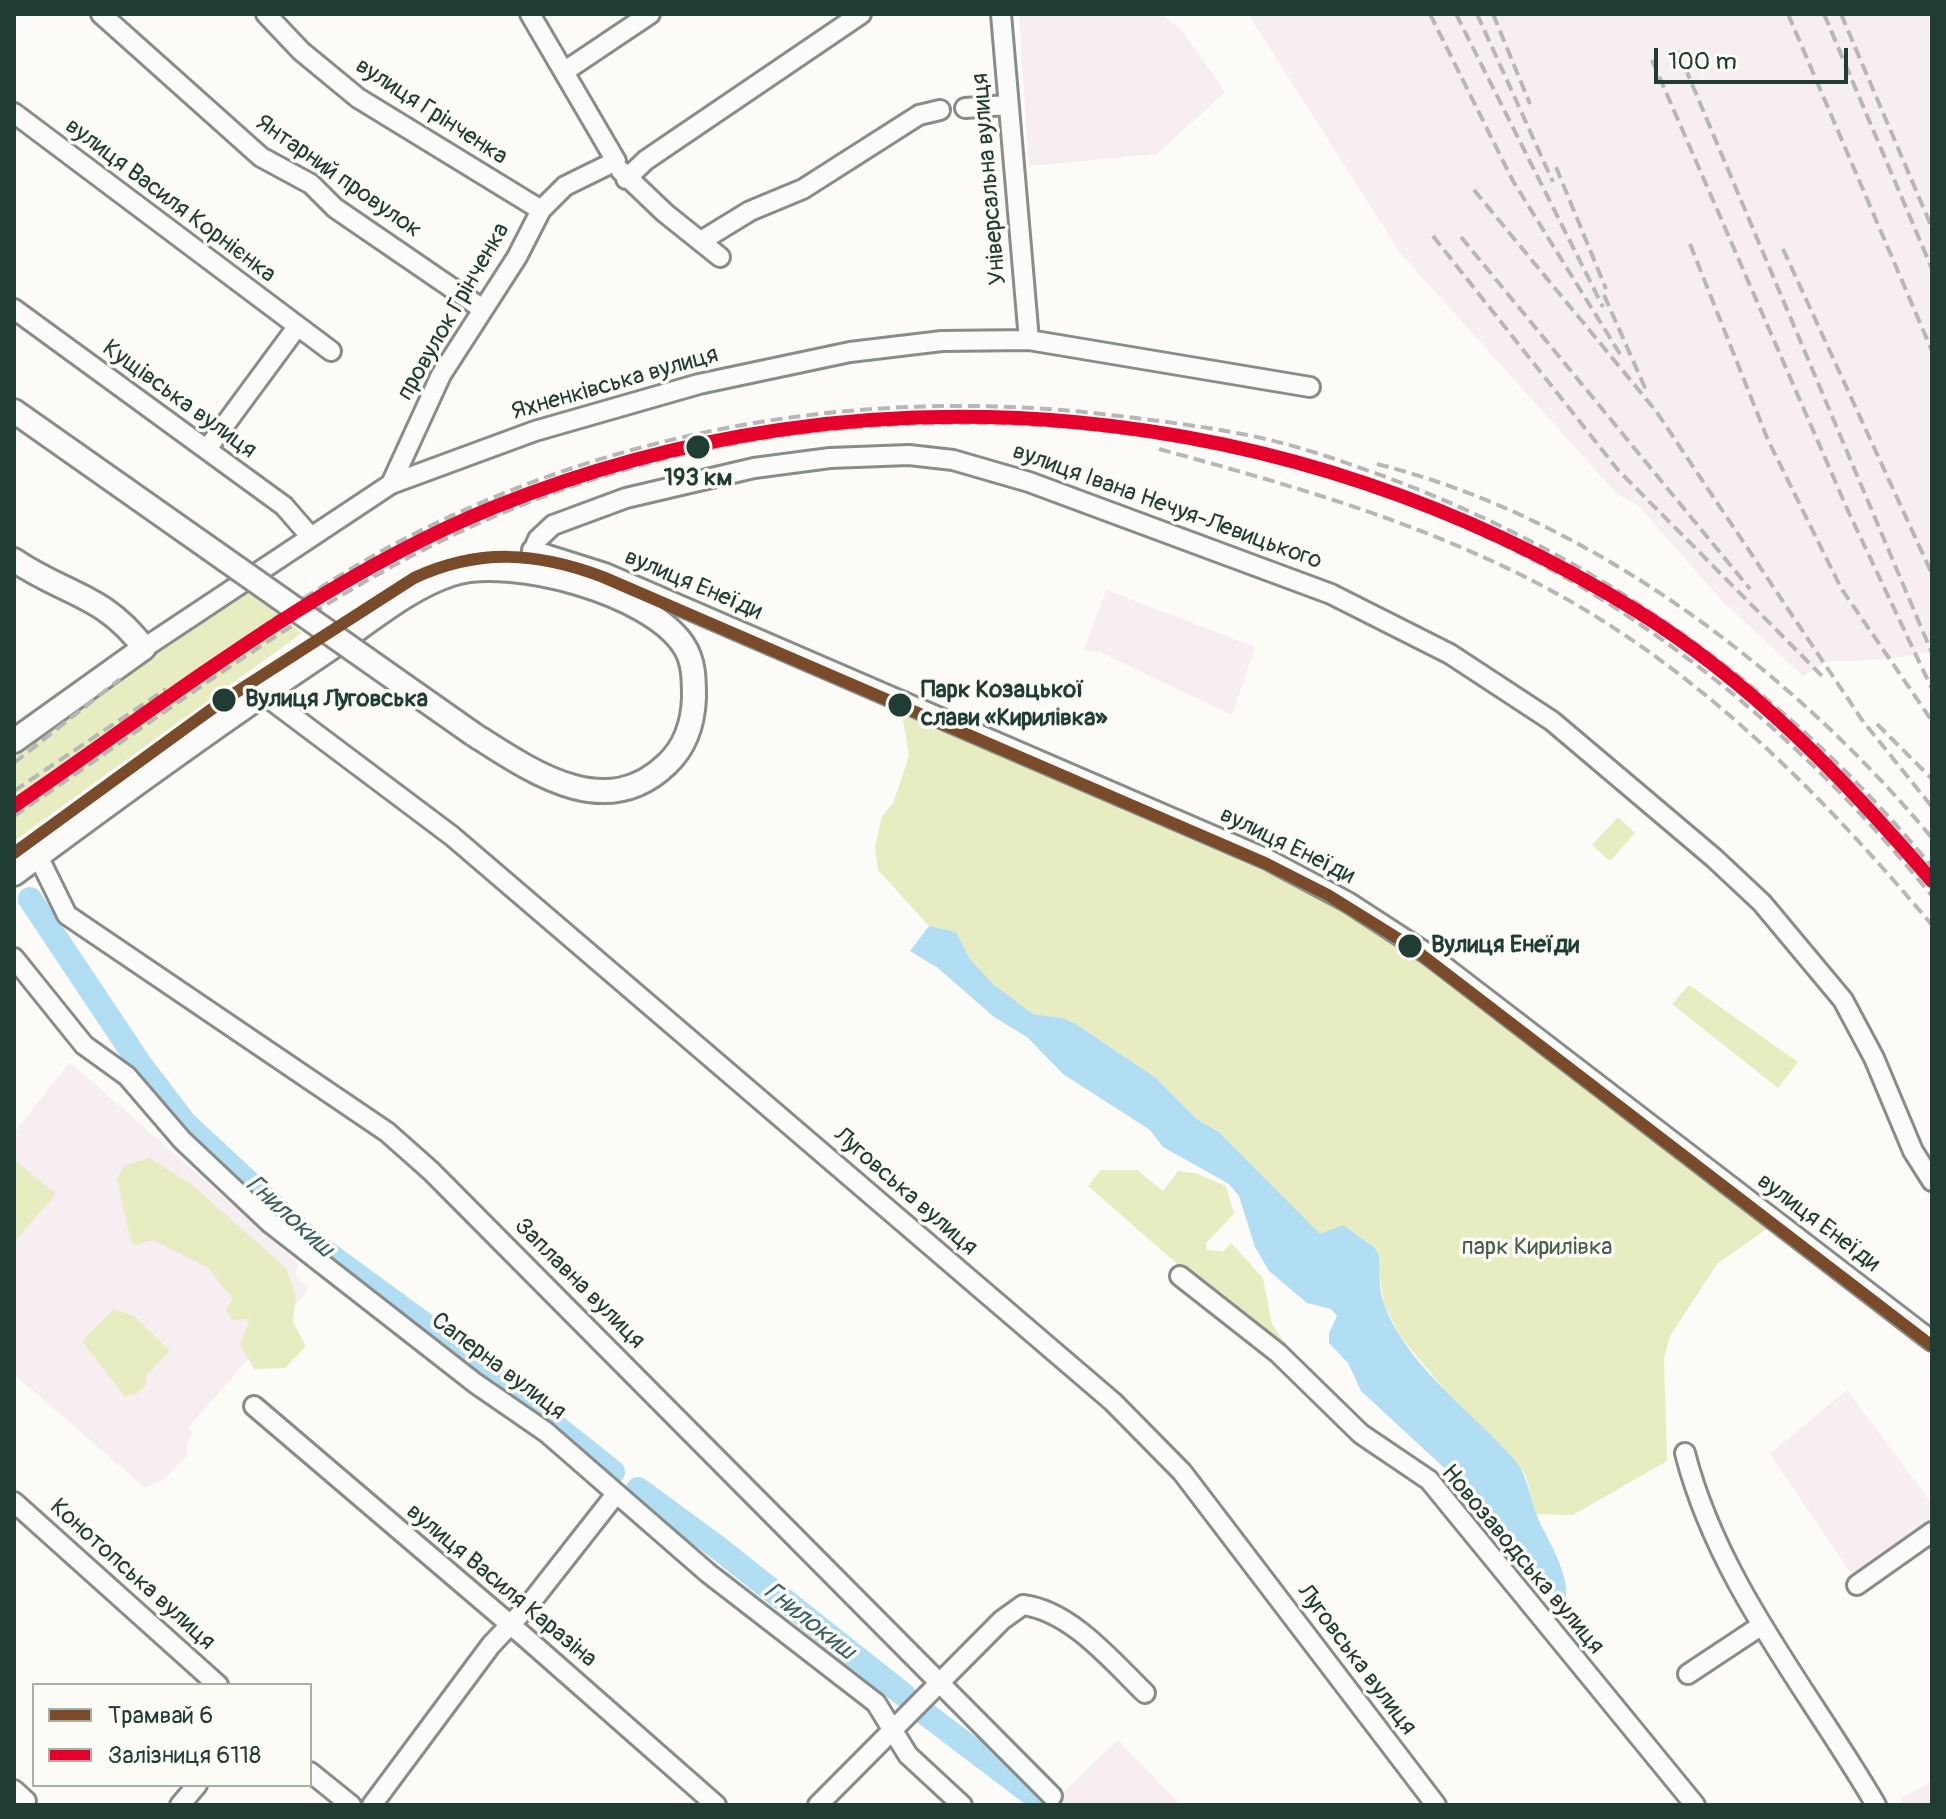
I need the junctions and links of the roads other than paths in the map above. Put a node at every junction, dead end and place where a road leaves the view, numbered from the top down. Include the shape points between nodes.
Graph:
1 (101, 14) edge
2 (266, 14) edge
3 (530, 14) edge
4 (650, 14) edge
5 (861, 14) edge
6 (1001, 14) edge
7 (565, 71) junction
8 (1007, 105) junction
9 (965, 108) dead end
10 (940, 110) dead end
11 (14, 113) edge
12 (616, 161) junction
13 (626, 179) junction
14 (541, 210) junction
15 (701, 241) junction
16 (720, 257) dead end
17 (481, 308) junction
18 (14, 309) edge
19 (297, 327) junction
20 (1029, 340) junction
21 (331, 351) dead end
22 (1310, 387) dead end
23 (14, 411) edge
24 (207, 449) junction
25 (391, 484) junction
26 (310, 536) junction
27 (14, 560) edge
28 (528, 560) junction
29 (144, 648) junction
30 (263, 694) junction
31 (14, 741) edge
32 (38, 856) junction
33 (14, 874) edge
34 (14, 958) edge
35 (1932, 1181) edge
36 (1180, 1276) dead end
37 (1932, 1341) edge
38 (254, 1406) dead end
39 (1685, 1453) dead end
40 (616, 1494) junction
41 (14, 1502) edge
42 (1932, 1532) edge
43 (1857, 1585) dead end
44 (1762, 1625) junction
45 (509, 1626) junction
46 (1688, 1674) dead end
47 (216, 1683) edge
48 (940, 1684) junction
49 (1145, 1693) dead end
50 (892, 1729) junction
51 (312, 1774) edge
52 (195, 1787) edge
53 (1052, 1796) dead end
54 (180, 1805) edge
55 (351, 1805) edge
56 (372, 1805) edge
57 (716, 1805) edge
58 (818, 1805) edge
59 (962, 1805) edge
60 (1436, 1805) edge
61 (1695, 1805) edge
62 (1876, 1805) edge

1 - 17 street, Янтарний провулок via 261,157 311,184 335,208
2 - 14 street, вулиця Грінченка via 358,98
3 - 7 street
4 - 7 street
5 - 13 street via 646,160
6 - 8 street, Універсальна вулиця
7 - 12 street
8 - 9 street
8 - 20 street, Універсальна вулиця
10 - 15 street via 919,115 803,189 750,211
11 - 19 street, вулиця Василя Корнієнка
12 - 13 street
12 - 14 street via 565,186
13 - 15 street
14 - 17 street, провулок Грінченка via 517,257
15 - 16 street
17 - 25 street, провулок Грінченка via 441,375
18 - 24 street, Кущівська вулиця
19 - 21 street, вулиця Василя Корнієнка
19 - 24 street
20 - 22 street, Яхненківська вулиця
20 - 25 street, Яхненківська вулиця via 942,341 850,352 699,384 535,431
23 - 28 main road, bridge via 473,734 543,777 592,792 624,789 657,773 687,735 694,705 690,658 678,638 614,597
24 - 26 street, Кущівська вулиця via 284,506
25 - 26 street, Яхненківська вулиця
26 - 29 street, Яхненківська вулиця
27 - 29 main road via 107,607
28 - 30 main road via 473,569 431,584
28 - 35 street, вулиця Івана Нечуя-Левицького via 553,525 701,478 819,459 931,456 1029,482 1331,594 1450,654 1552,721 1762,903 1843,1000
28 - 37 street, вулиця Енеїди via 564,557 619,579 1267,859 1348,902 1428,954
29 - 31 main road, Яхненківська вулиця
30 - 32 main road
30 - 60 street, Луговська вулиця via 452,836 1113,1402 1182,1472
32 - 33 main road
32 - 48 street, Заплавна вулиця via 67,915 387,1132 431,1171
34 - 40 street, Саперна вулиця via 84,1045 127,1076 182,1140 270,1223 546,1432
36 - 61 street, Новозаводська вулиця via 1278,1353 1361,1434 1429,1480
38 - 45 street, вулиця Василя Каразіна
39 - 44 street via 1697,1500
40 - 45 street
40 - 50 street, Саперна вулиця via 876,1703
41 - 47 street, Конотопська вулиця
42 - 43 street
44 - 46 street
44 - 62 street
45 - 56 street
45 - 57 street, вулиця Василя Каразіна
48 - 49 street via 1023,1605 1052,1614 1090,1641
48 - 50 street
48 - 53 street, Заплавна вулиця
50 - 58 street
50 - 59 street, Саперна вулиця via 908,1755
51 - 55 street
52 - 54 street

